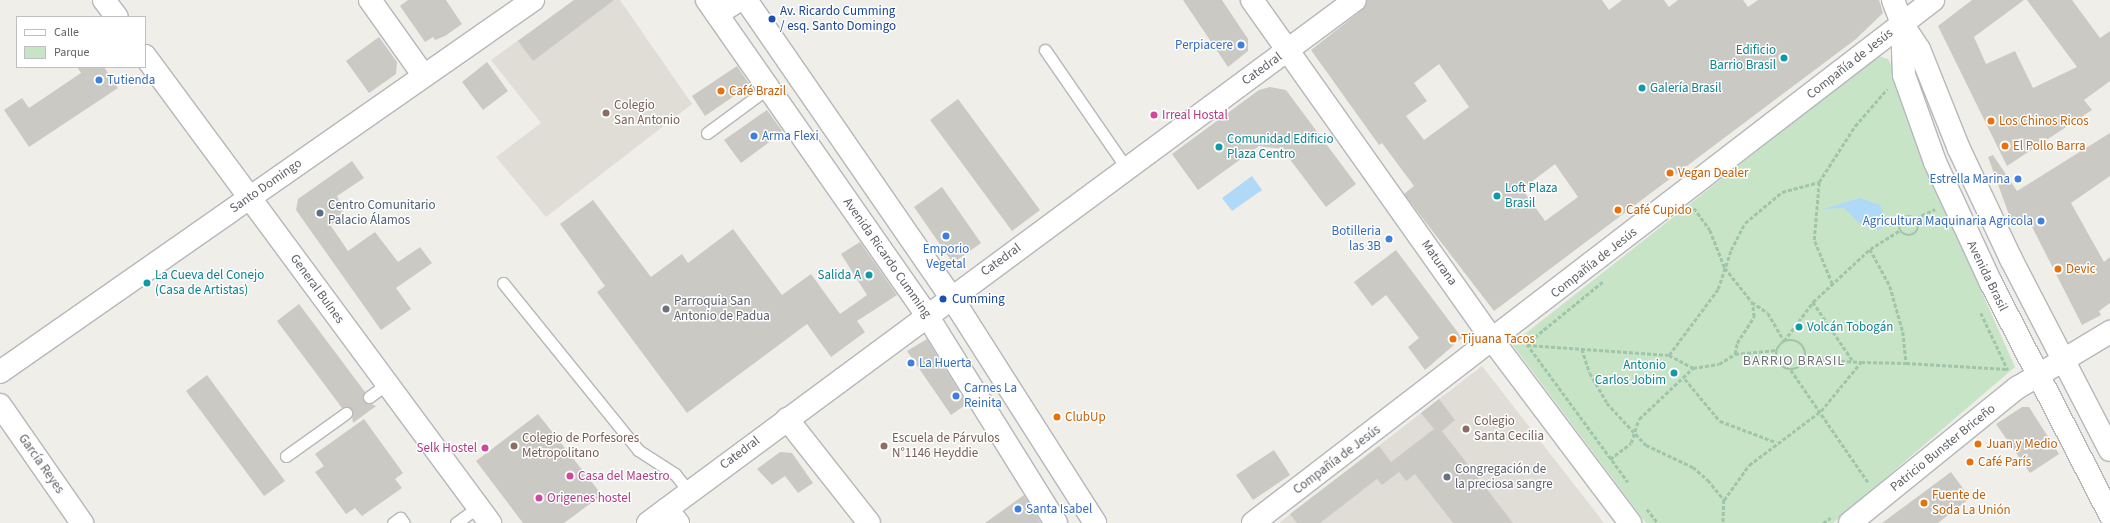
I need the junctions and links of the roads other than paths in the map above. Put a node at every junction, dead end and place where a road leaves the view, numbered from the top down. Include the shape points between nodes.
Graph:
1 (104, 0) edge
2 (370, 0) edge
3 (533, 0) edge
4 (739, 0) edge
5 (746, 0) edge
6 (1252, 0) edge
7 (1355, 0) edge
8 (1893, 0) edge
9 (1933, 0) edge
10 (712, 7) edge
11 (115, 16) edge
12 (1902, 24) junction
13 (1044, 50) dead end
14 (1288, 50) junction
15 (146, 57) edge
16 (424, 76) junction
17 (768, 88) junction
18 (706, 133) dead end
19 (1127, 169) junction
20 (250, 198) junction
21 (503, 283) dead end
22 (950, 297) junction
23 (926, 314) junction
24 (2110, 332) edge
25 (1493, 341) junction
26 (2062, 361) junction
27 (0, 372) edge
28 (2038, 376) junction
29 (387, 384) junction
30 (369, 397) dead end
31 (0, 405) edge
32 (346, 413) dead end
33 (787, 418) junction
34 (2110, 450) edge
35 (286, 456) dead end
36 (689, 492) junction
37 (484, 515) edge
38 (2110, 515) edge
39 (673, 516) edge
40 (82, 523) edge
41 (393, 523) edge
42 (404, 523) edge
43 (456, 523) edge
44 (648, 523) edge
45 (869, 523) edge
46 (1056, 523) edge
47 (1095, 523) edge
48 (1253, 523) edge
49 (1630, 523) edge
50 (1850, 523) edge

1 - 11 street
2 - 16 street
3 - 16 street, Santo Domingo
4 - 10 street
5 - 22 street
6 - 14 street, Maturana
7 - 14 street, Catedral
8 - 12 street, Avenida Brasil
9 - 12 street, Compañía de Jesús
10 - 17 street, Avenida Ricardo Cumming
12 - 25 street, Compañía de Jesús
12 - 26 street, Avenida Brasil via 1919,49 1962,156
12 - 28 street, Avenida Brasil via 1904,75 1920,128 1959,219
13 - 19 lane
14 - 19 street, Catedral
14 - 25 street, Maturana
15 - 20 street, General Bulnes
16 - 20 street, Santo Domingo
17 - 18 lane
17 - 23 street, Avenida Ricardo Cumming
19 - 22 street, Catedral
20 - 27 street, Santo Domingo
20 - 29 street, General Bulnes
21 - 36 lane via 638,450 675,474
22 - 23 street, Catedral
22 - 47 street
23 - 33 street, Catedral
23 - 46 street, Avenida Ricardo Cumming
24 - 26 street, Patricio Bunster Briceño
25 - 48 street, Compañía de Jesús
25 - 49 street, Maturana
26 - 28 street, Patricio Bunster Briceño
26 - 34 street, Avenida Brasil
28 - 38 street, Avenida Brasil
28 - 50 street, Patricio Bunster Briceño via 2017,388
29 - 30 lane
29 - 37 street, General Bulnes
31 - 40 street, García Reyes
32 - 35 lane
33 - 36 street, Catedral
33 - 45 street
36 - 39 street, Catedral
37 - 43 lane
39 - 44 street, Catedral
41 - 42 lane via 400,518

